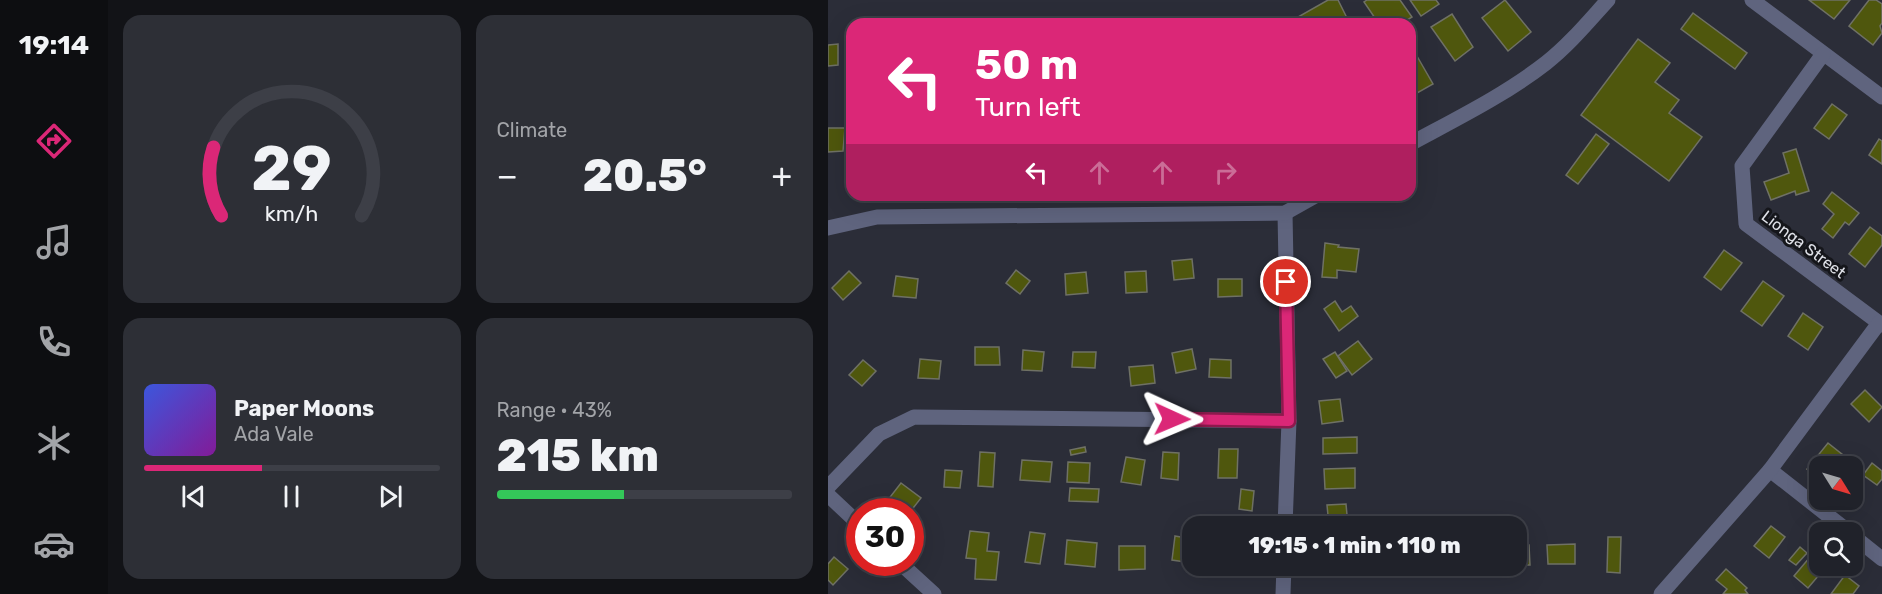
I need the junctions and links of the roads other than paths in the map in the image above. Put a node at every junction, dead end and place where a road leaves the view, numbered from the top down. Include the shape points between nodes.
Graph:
1 (1608, 0) edge
2 (1752, 0) edge
3 (1823, 54) junction
4 (1882, 97) edge
5 (1416, 141) edge
6 (1306, 201) edge
7 (1285, 213) junction
8 (828, 228) edge
9 (1880, 324) edge
10 (1289, 421) junction
11 (1770, 470) junction
12 (828, 487) edge
13 (828, 495) edge
14 (846, 512) edge
15 (1285, 516) edge
16 (1836, 522) edge
17 (1863, 544) edge
18 (1882, 559) edge
19 (914, 576) edge
20 (1284, 576) edge
21 (934, 594) edge
22 (1283, 594) edge
23 (1661, 594) edge

1 - 5 street via 1546,64
2 - 3 street
3 - 4 street
3 - 9 street, Lionga Street via 1742,165 1746,224
6 - 7 street
7 - 8 street via 878,217
7 - 10 street
9 - 11 street
10 - 12 street via 914,417 879,434
10 - 15 street
11 - 16 street
11 - 23 street
13 - 14 street
17 - 18 street
19 - 21 street
20 - 22 street

